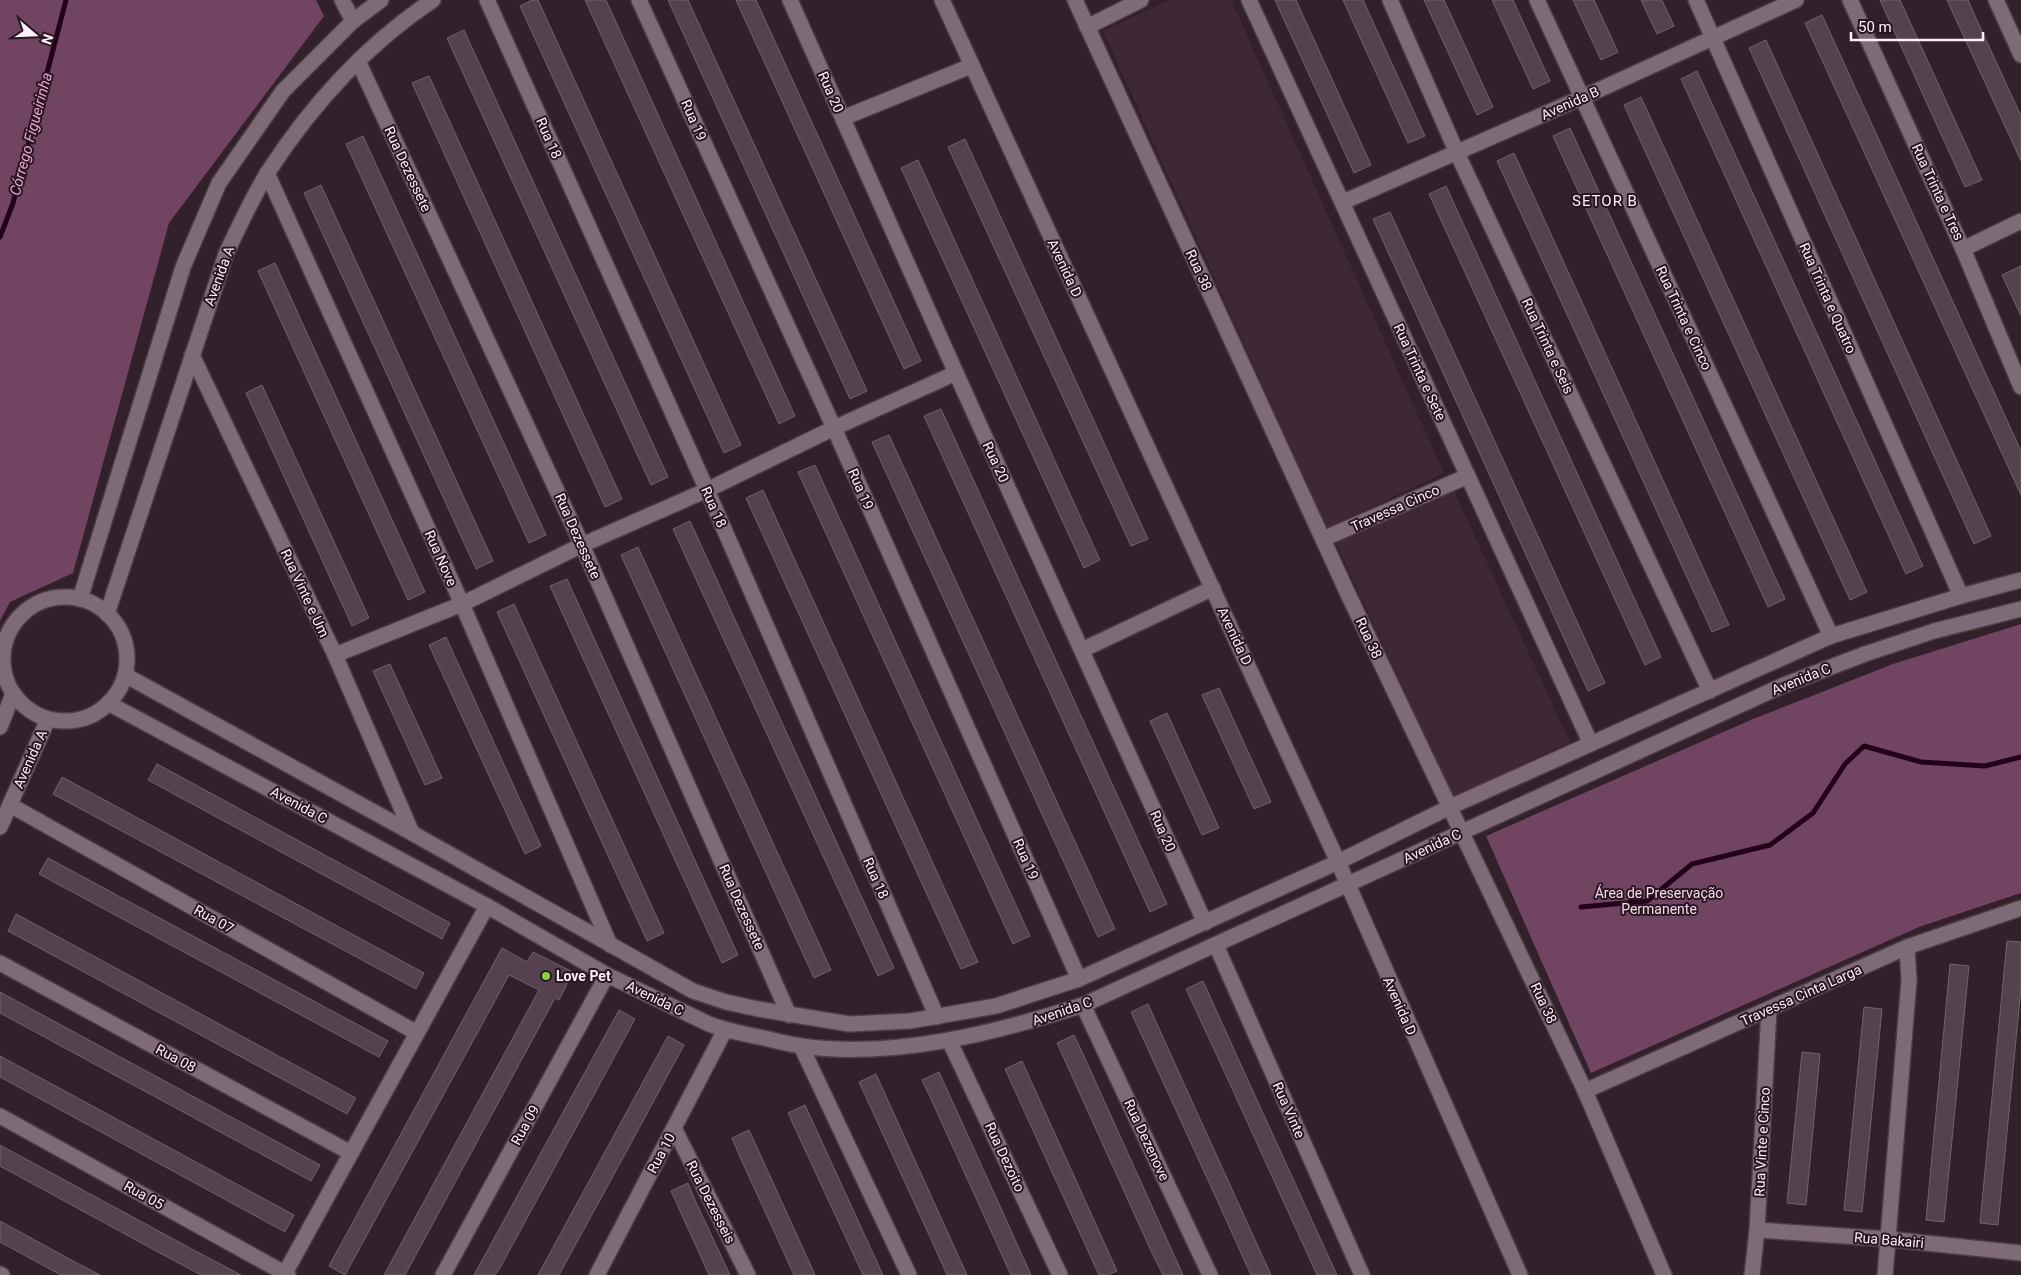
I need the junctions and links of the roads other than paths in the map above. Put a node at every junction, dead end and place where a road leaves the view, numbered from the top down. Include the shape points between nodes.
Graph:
1 (342, 0) edge
2 (381, 0) edge
3 (433, 0) edge
4 (487, 0) edge
5 (639, 0) edge
6 (790, 0) edge
7 (942, 0) edge
8 (1075, 0) edge
9 (1142, 0) edge
10 (1249, 0) edge
11 (1390, 0) edge
12 (1538, 0) edge
13 (1696, 0) edge
14 (1796, 0) edge
15 (1850, 0) edge
16 (1996, 0) edge
17 (353, 21) junction
18 (1087, 27) junction
19 (1713, 39) junction
20 (2021, 55) edge
21 (358, 61) junction
22 (972, 66) junction
23 (1581, 98) junction
24 (843, 118) junction
25 (1457, 153) junction
26 (267, 173) junction
27 (1343, 202) junction
28 (2021, 221) edge
29 (1963, 249) junction
30 (192, 355) junction
31 (956, 373) junction
32 (2021, 387) edge
33 (834, 428) junction
34 (1468, 476) junction
35 (706, 490) junction
36 (1323, 539) junction
37 (582, 545) junction
38 (2021, 580) edge
39 (1213, 588) junction
40 (1961, 596) junction
41 (80, 599) junction
42 (462, 604) junction
43 (2021, 610) edge
44 (107, 614) junction
45 (1831, 636) junction
46 (1082, 650) junction
47 (335, 655) junction
48 (124, 675) junction
49 (1710, 691) junction
50 (13, 694) junction
51 (108, 703) junction
52 (48, 719) junction
53 (0, 727) edge
54 (1591, 744) junction
55 (10, 805) junction
56 (1450, 807) junction
57 (0, 827) edge
58 (1461, 832) junction
59 (412, 833) junction
60 (1338, 862) junction
61 (1348, 885) junction
62 (487, 906) junction
63 (2021, 908) edge
64 (1205, 923) junction
65 (610, 945) junction
66 (1216, 945) junction
67 (1908, 947) junction
68 (0, 962) edge
69 (607, 975) junction
70 (1079, 979) junction
71 (1083, 1005) junction
72 (1769, 1010) junction
73 (789, 1015) junction
74 (937, 1017) junction
75 (725, 1030) junction
76 (417, 1033) junction
77 (949, 1040) junction
78 (801, 1046) junction
79 (1585, 1090) junction
80 (0, 1116) edge
81 (674, 1128) junction
82 (351, 1153) junction
83 (1757, 1230) junction
84 (1888, 1239) junction
85 (2021, 1253) edge
86 (286, 1275) edge
87 (443, 1275) edge
88 (597, 1275) edge
89 (748, 1275) edge
90 (909, 1275) edge
91 (1060, 1275) edge
92 (1210, 1275) edge
93 (1362, 1275) edge
94 (1520, 1275) edge
95 (1664, 1275) edge
96 (1752, 1275) edge
97 (1885, 1275) edge

1 - 17 street
2 - 17 street
3 - 21 street, Avenida A via 413,13
4 - 35 street, Rua 18
5 - 33 street, Rua 19
6 - 24 street, Rua 20
7 - 22 street, Avenida D
8 - 18 street, Rua 38
9 - 18 street
10 - 27 street, Rua Trinta e Sete
11 - 25 street, Rua Trinta e Seis
12 - 23 street, Rua Trinta e Cinco
13 - 19 street, Rua Trinta e Quatro
14 - 19 street, Avenida B
15 - 29 street, Rua Trinta e Tres
16 - 20 street
17 - 41 street via 283,91 218,183 183,267
18 - 36 street, Rua 38
19 - 23 street, Avenida B
19 - 40 street, Rua Trinta e Quatro
21 - 26 street, Avenida A via 302,123
21 - 37 street, Rua Dezessete
22 - 24 street
22 - 39 street, Avenida D
23 - 25 street, Avenida B
23 - 45 street, Rua Trinta e Cinco
24 - 31 street, Rua 20
25 - 27 street, Avenida B
25 - 49 street, Rua Trinta e Seis
26 - 30 street, Avenida A via 226,254
26 - 42 street, Rua Nove
27 - 34 street, Rua Trinta e Sete
28 - 29 street
29 - 32 street, Rua Trinta e Tres
30 - 44 street, Avenida A
30 - 47 street, Rua Vinte e Um
31 - 33 street
31 - 46 street, Rua 20
33 - 35 street
33 - 70 street, Rua 19
34 - 36 street, Travessa Cinco
34 - 54 street, Rua Trinta e Sete
35 - 37 street
35 - 74 street, Rua 18
36 - 56 street, Rua 38
37 - 42 street
37 - 73 street, Rua Dezessete
38 - 40 street, Avenida C
39 - 46 street
39 - 60 street, Avenida D
40 - 45 street, Avenida C
41 - 44 street via 92,602
41 - 50 street via 53,598 33,605 18,618 7,636 2,655 4,676
42 - 47 street
42 - 65 street, Rua Nove
43 - 58 street, Avenida C via 1917,637 1784,685
44 - 48 street via 120,631 126,653
45 - 49 street, Avenida C
46 - 64 street, Rua 20
47 - 59 street, Rua Vinte e Um
48 - 51 street
48 - 59 street, Avenida C
49 - 54 street, Avenida C
50 - 52 street via 34,714
50 - 53 street
51 - 52 street via 80,720
51 - 62 street, Avenida C
52 - 55 street, Avenida A
54 - 56 street, Avenida C
55 - 57 street, Avenida A
55 - 76 street, Rua 07
56 - 58 street, Rua 38
56 - 60 street, Avenida C
58 - 61 street, Avenida C
58 - 79 street, Rua 38
59 - 65 street, Avenida C
60 - 61 street, Avenida D
60 - 64 street, Avenida C
61 - 66 street, Avenida C
61 - 94 street, Avenida D
62 - 69 street, Avenida C
62 - 76 street
63 - 67 street, Travessa Cinta Larga
64 - 70 street, Avenida C
65 - 73 street, Avenida C via 692,991 726,1002
66 - 71 street, Avenida C
66 - 93 street, Rua Vinte
67 - 72 street, Travessa Cinta Larga
67 - 84 street via 1909,980
68 - 82 street, Rua 08
69 - 75 street, Avenida C
69 - 87 street, Rua 09
70 - 74 street, Avenida C via 996,1006
71 - 77 street, Avenida C via 1016,1026
71 - 92 street, Rua Dezenove
72 - 79 street, Travessa Cinta Larga
72 - 83 street, Rua Vinte e Cinco
73 - 74 street, Avenida C via 849,1024
75 - 78 street, Avenida C
75 - 81 street, Rua 10
76 - 82 street
77 - 78 street, Avenida C via 888,1047
77 - 91 street, Rua Dezoito
78 - 90 street
79 - 95 street, Rua 38
80 - 86 street, Rua 05
81 - 88 street, Rua 10
81 - 89 street, Rua Dezesseis
82 - 86 street
83 - 84 street, Rua Bakairi
83 - 96 street, Rua Vinte e Cinco
84 - 85 street, Rua Bakairi
84 - 97 street

